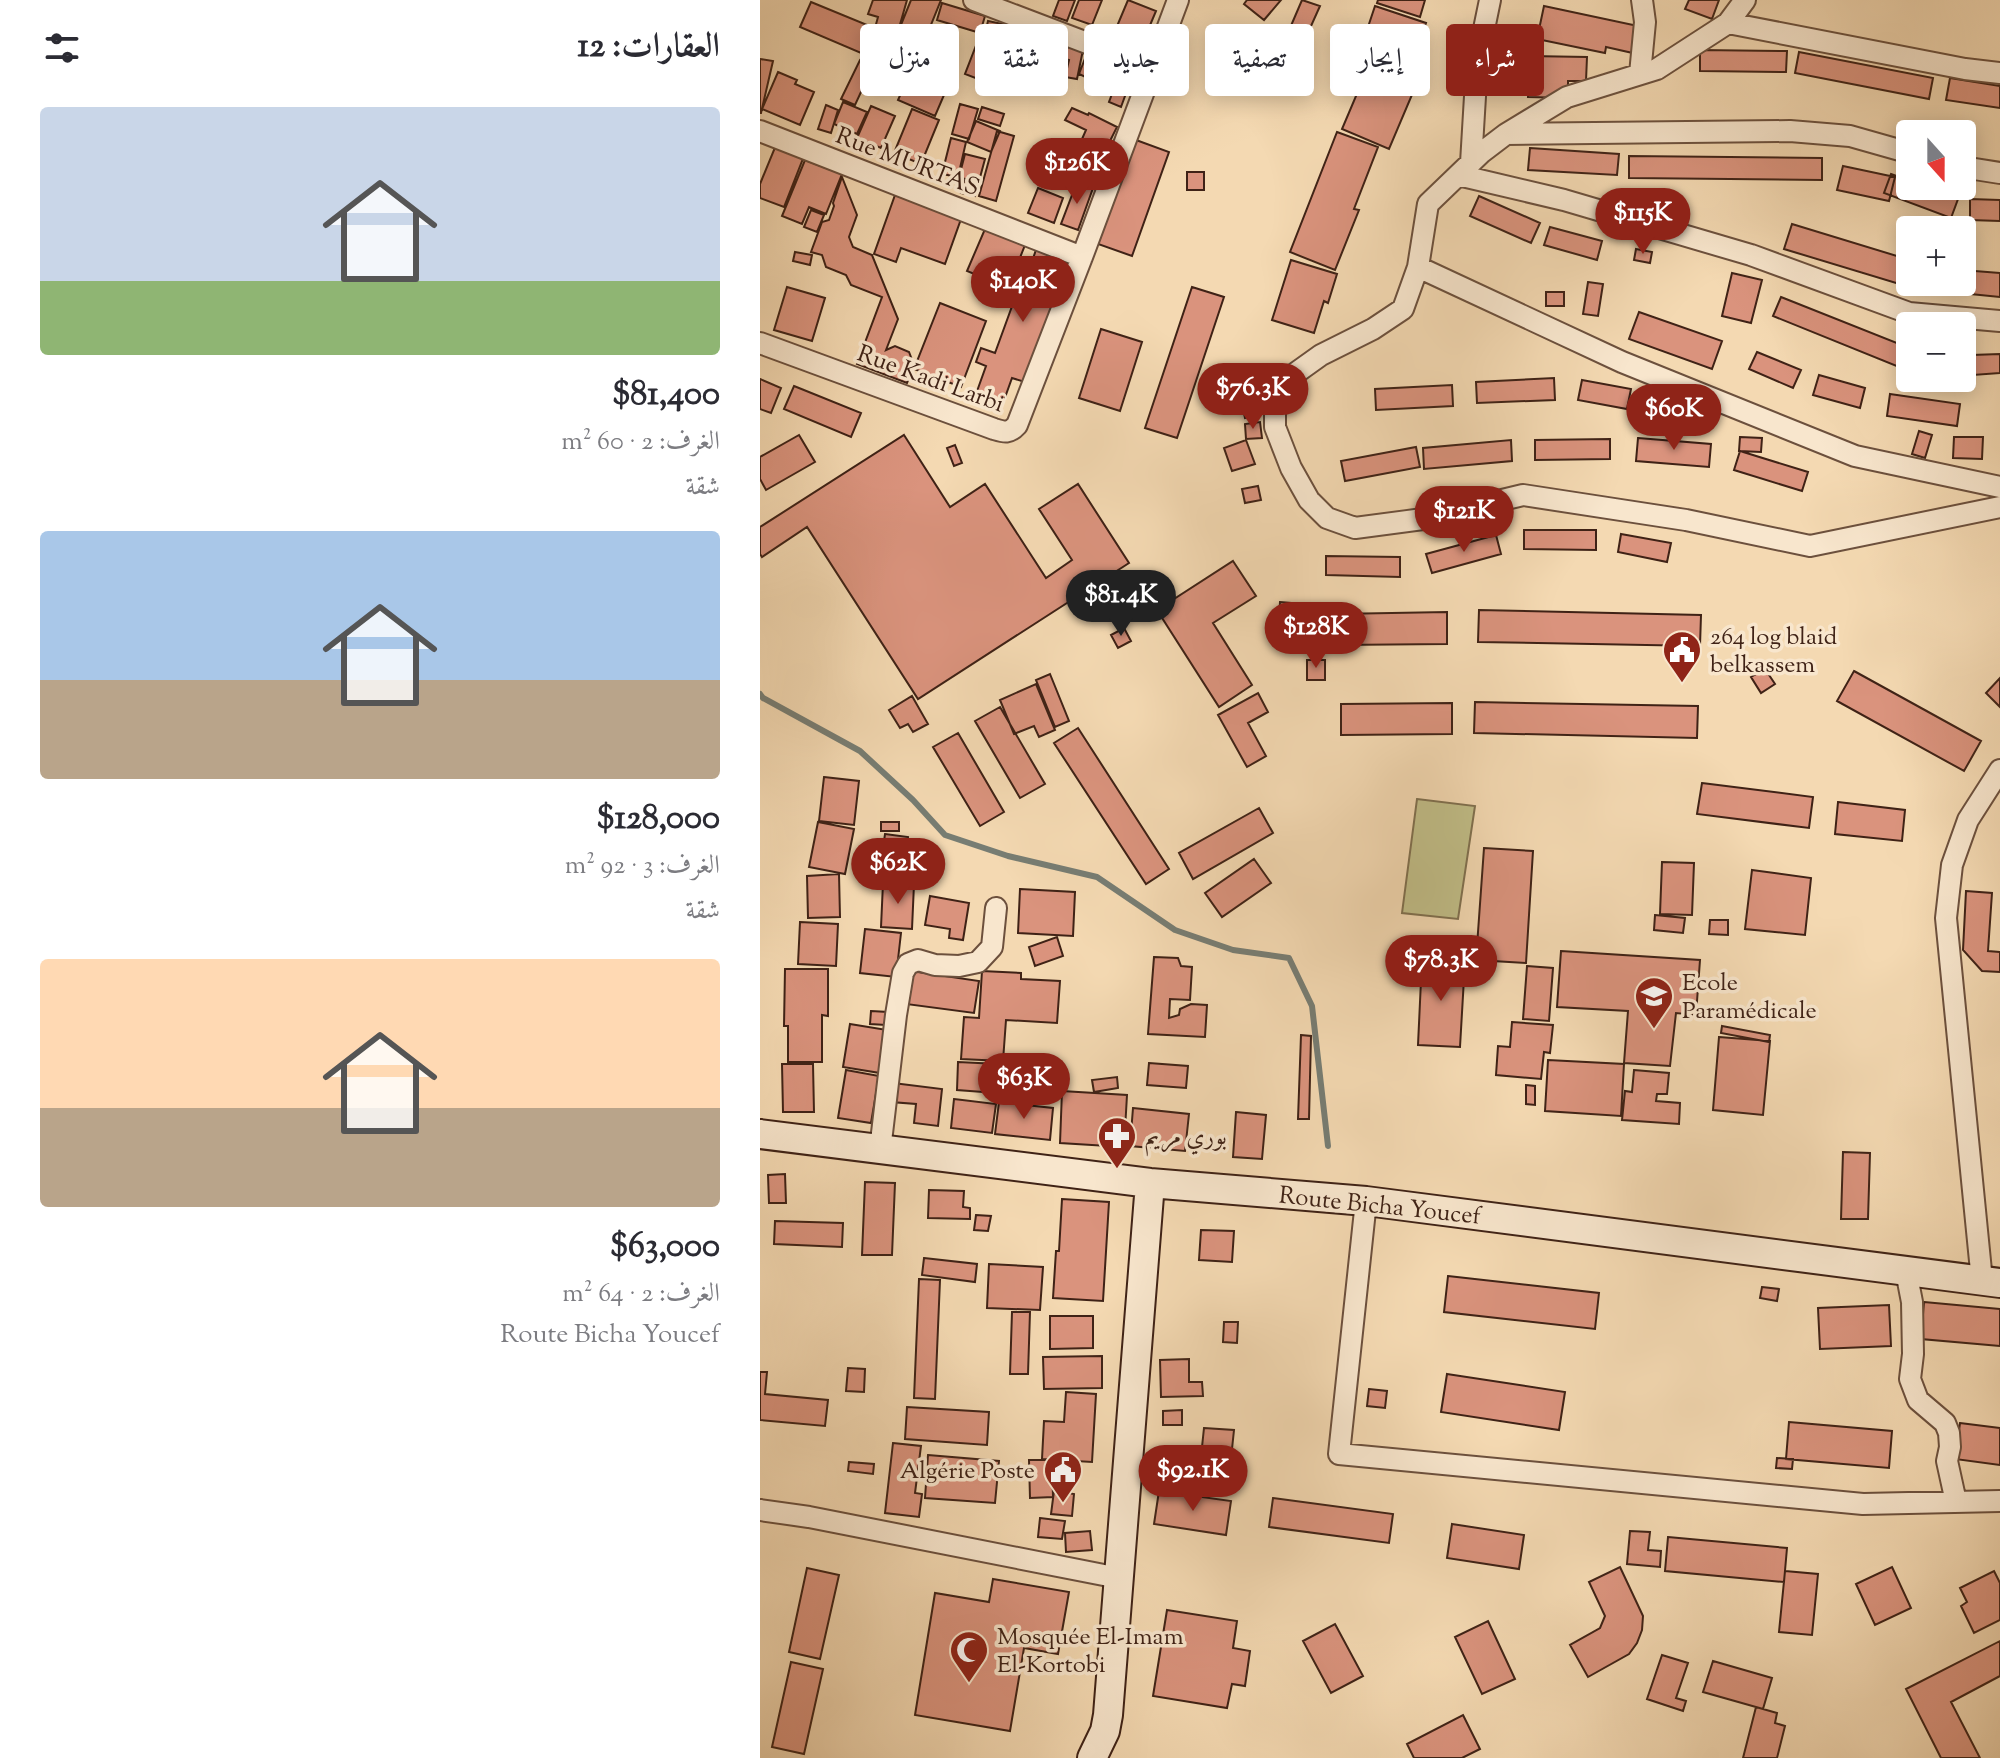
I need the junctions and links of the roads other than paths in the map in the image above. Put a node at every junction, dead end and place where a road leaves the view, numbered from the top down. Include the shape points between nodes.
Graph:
1 (974, 0) edge
2 (1178, 0) edge
3 (1490, 0) edge
4 (1642, 0) edge
5 (1745, 0) edge
6 (1728, 23) junction
7 (1169, 24) edge
8 (1084, 42) edge
9 (2000, 73) edge
10 (1640, 74) junction
11 (1142, 96) edge
12 (760, 131) edge
13 (1506, 134) junction
14 (1896, 149) edge
15 (1465, 169) junction
16 (1976, 169) edge
17 (2000, 173) edge
18 (1082, 257) junction
19 (1418, 267) junction
20 (2000, 321) edge
21 (760, 343) edge
22 (2000, 487) edge
23 (2000, 507) edge
24 (2000, 770) edge
25 (996, 908) dead end
26 (760, 1134) edge
27 (880, 1150) junction
28 (1150, 1183) junction
29 (1366, 1201) junction
30 (1906, 1271) junction
31 (1991, 1282) edge
32 (2000, 1501) edge
33 (1956, 1502) junction
34 (760, 1510) edge
35 (1119, 1578) junction
36 (1098, 1755) edge

1 - 8 street
2 - 7 street, Rue Kadi Larbi
3 - 15 street
4 - 10 street
5 - 6 street
6 - 9 street
6 - 10 street via 1657,69
10 - 13 street via 1567,97
11 - 18 street, Rue Kadi Larbi
12 - 18 street, Rue MURTAS
13 - 14 street via 1790,131 1850,136
13 - 15 street
15 - 19 street via 1428,204
15 - 20 street via 1751,255 1909,313
16 - 17 street
18 - 21 street, Rue Kadi Larbi via 1012,431 994,429
19 - 22 street via 1622,362 1855,456
19 - 23 street via 1403,309 1286,380 1275,401 1275,427 1291,468 1309,500 1327,518 1355,528 1423,519 1523,495 1810,546
24 - 31 street via 1968,820 1952,865 1946,918
25 - 27 street via 992,947 978,962 959,966 918,960 903,973
26 - 27 main road, Route Bicha Youcef
27 - 28 main road, Route Bicha Youcef
28 - 29 main road, Route Bicha Youcef
28 - 35 main road
29 - 30 main road, Route Bicha Youcef
29 - 33 street via 1339,1454 1863,1504
30 - 31 main road, Route Bicha Youcef
30 - 33 street via 1912,1302 1910,1379 1918,1400 1949,1433 1947,1461
32 - 33 street
34 - 35 street
35 - 36 main road via 1108,1715

